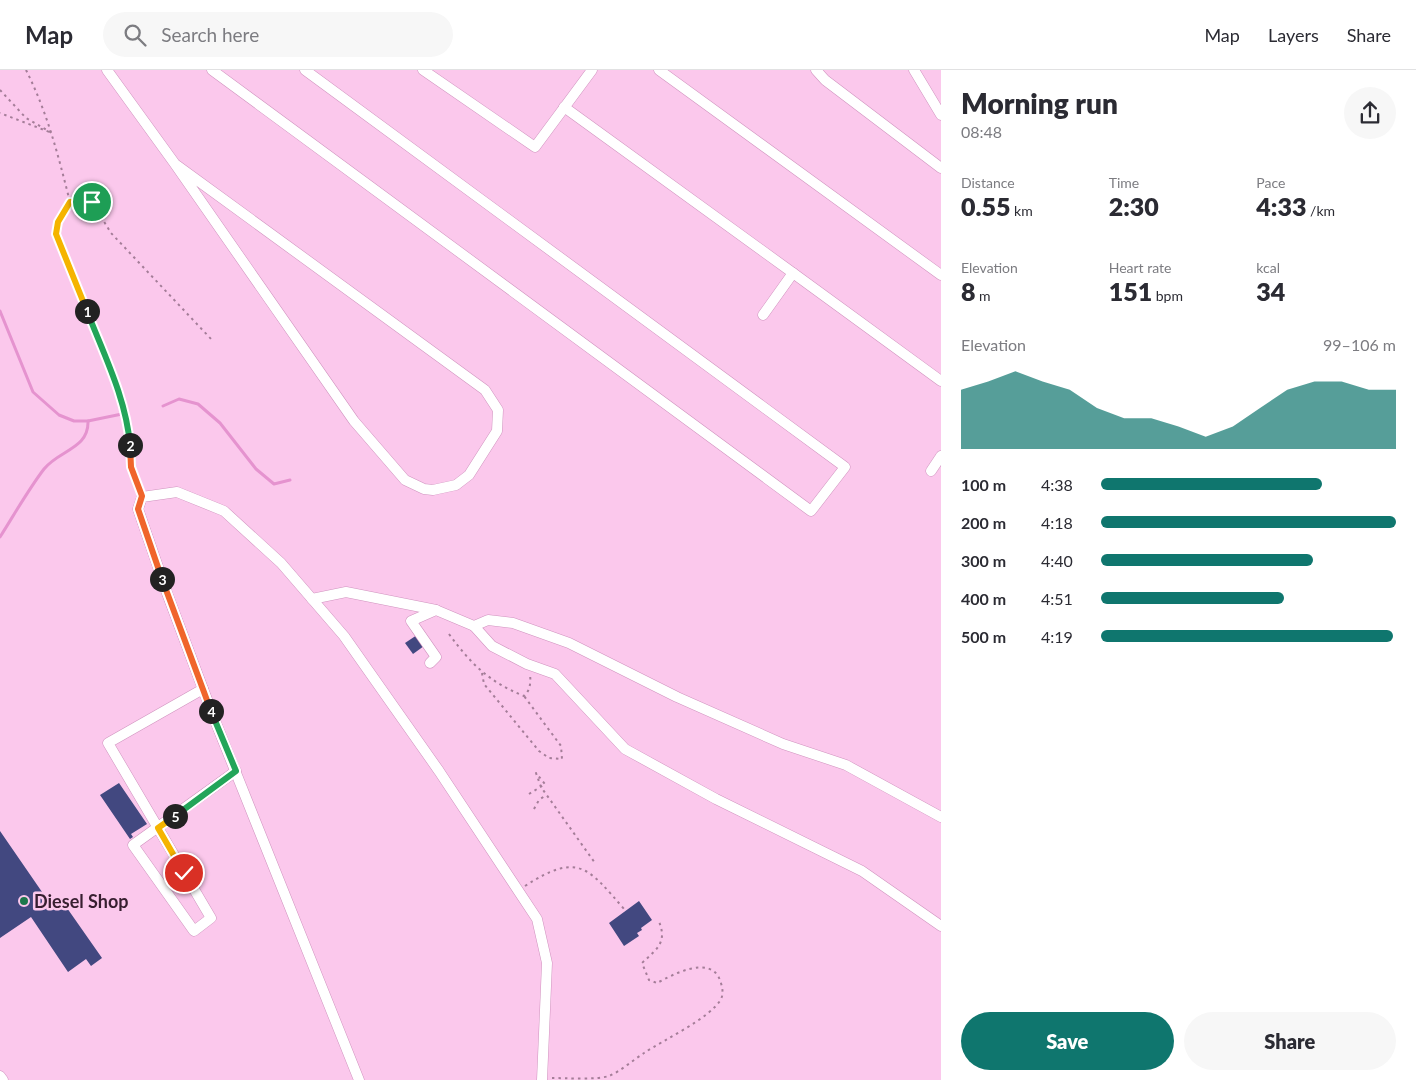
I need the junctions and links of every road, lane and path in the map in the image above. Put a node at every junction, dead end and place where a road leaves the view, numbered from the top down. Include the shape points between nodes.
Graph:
1 (26, 70) edge
2 (107, 70) edge
3 (212, 70) edge
4 (305, 70) edge
5 (423, 70) edge
6 (592, 70) edge
7 (659, 70) edge
8 (816, 70) edge
9 (914, 70) edge
10 (0, 90) edge
11 (564, 108) junction
12 (0, 113) edge
13 (941, 115) edge
14 (52, 133) junction
15 (175, 164) junction
16 (941, 168) edge
17 (70, 202) junction
18 (793, 273) junction
19 (941, 275) edge
20 (764, 315) dead end
21 (212, 340) dead end
22 (941, 381) edge
23 (941, 456) edge
24 (931, 471) dead end
25 (142, 496) junction
26 (312, 599) junction
27 (436, 610) junction
28 (474, 626) junction
29 (449, 634) dead end
30 (430, 663) dead end
31 (527, 664) junction
32 (482, 673) junction
33 (203, 688) junction
34 (524, 696) junction
35 (236, 771) junction
36 (541, 787) junction
37 (529, 794) dead end
38 (546, 795) junction
39 (534, 808) dead end
40 (941, 817) edge
41 (158, 828) junction
42 (595, 863) dead end
43 (518, 891) junction
44 (625, 910) dead end
45 (658, 919) dead end
46 (941, 926) edge
47 (0, 1076) edge
48 (542, 1079) edge
49 (3, 1080) edge
50 (359, 1080) edge

1 - 14 path via 43,104
2 - 15 lane
3 - 4 lane via 812,511 845,467
5 - 11 lane via 535,147
6 - 11 lane
7 - 19 lane
8 - 16 lane
9 - 13 lane
10 - 14 path via 26,118
11 - 18 lane
12 - 14 path
14 - 17 path
15 - 15 lane via 354,421 394,469 405,480 424,490 448,488 469,475 497,431 498,410 485,390
17 - 21 path via 92,202 111,233
17 - 25 path via 58,222 56,234 119,392 128,422 131,467
18 - 20 lane
18 - 22 lane
23 - 24 lane
25 - 26 lane via 177,492 224,512 281,563
25 - 33 lane via 138,509
26 - 27 lane via 346,592
26 - 43 lane via 344,636
27 - 28 lane
27 - 30 lane via 411,621 436,657
28 - 31 lane via 492,646
28 - 40 lane via 488,620 513,623 569,643 677,697 783,744 846,765
29 - 32 path
31 - 34 path via 530,683
31 - 46 lane via 555,674 625,749 716,799 862,871
32 - 34 path
32 - 34 path via 484,684 539,750 549,758 562,759 561,746
33 - 35 lane
33 - 41 lane via 108,743
35 - 41 lane
35 - 50 lane
36 - 36 path via 545,784 534,773
36 - 37 path
36 - 38 path
38 - 39 path
38 - 42 path
41 - 41 lane via 134,845 194,931 211,918
43 - 44 path via 540,877 570,866 591,872
43 - 48 lane via 536,919 547,963
45 - 48 path via 662,938 658,948 642,964 644,973 657,983 676,972 690,969 714,971 721,982 723,994 715,1008 608,1076
47 - 49 lane

